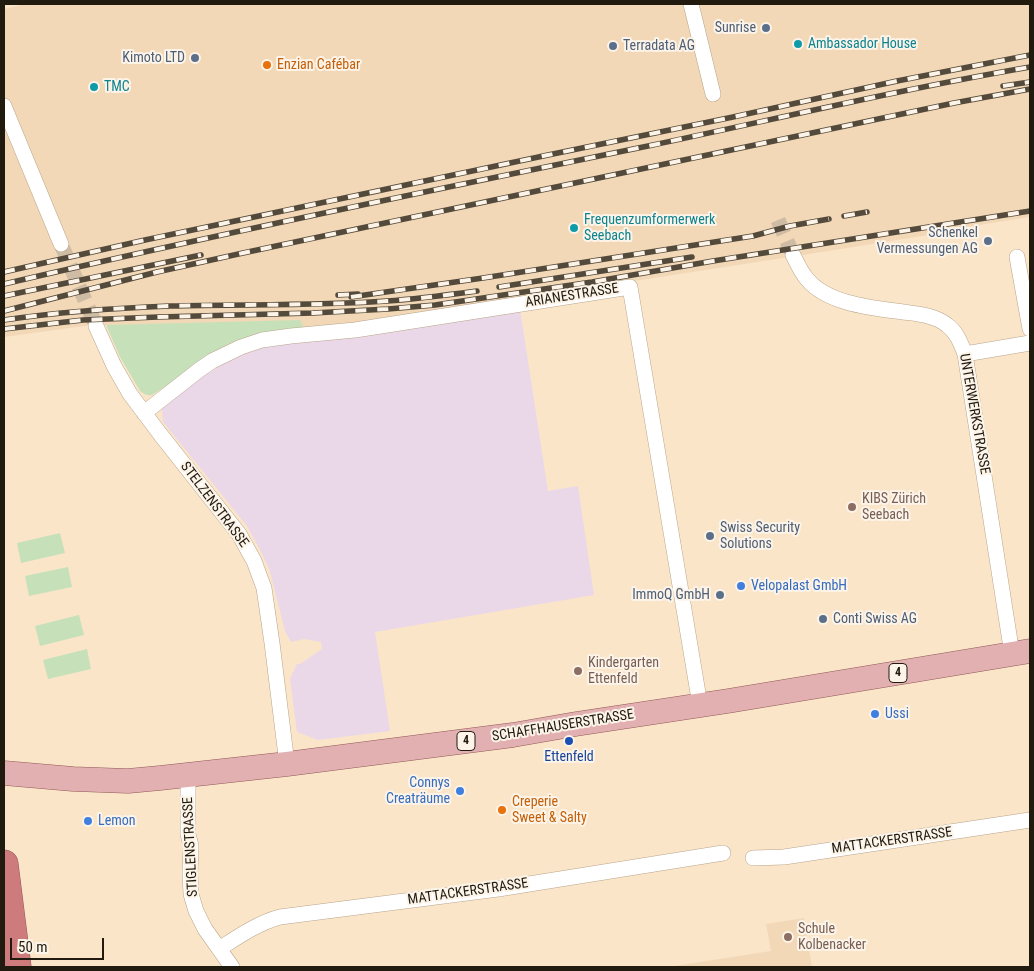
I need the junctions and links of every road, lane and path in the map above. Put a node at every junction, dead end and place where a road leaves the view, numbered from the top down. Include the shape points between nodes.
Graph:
1 (690, 4) edge
2 (713, 94) dead end
3 (4, 106) edge
4 (61, 244) tunnel mouth
5 (793, 255) tunnel mouth
6 (1017, 257) dead end
7 (96, 326) tunnel mouth
8 (1030, 329) edge
9 (1030, 343) edge
10 (965, 354) junction
11 (144, 413) junction
12 (1021, 653) edge
13 (700, 705) junction
14 (287, 764) junction
15 (5, 773) edge
16 (188, 775) junction
17 (1030, 820) edge
18 (723, 853) dead end
19 (753, 858) dead end
20 (4, 864) edge
21 (219, 949) junction
22 (17, 967) edge
23 (232, 967) edge

1 - 2 street
3 - 4 street
5 - 10 street, UNTERWERKSTRASSE via 808,280 823,293 841,300 934,318 948,325
6 - 8 street
7 - 11 street, STELZENSTRASSE via 119,376
9 - 10 street
10 - 12 street, UNTERWERKSTRASSE
11 - 13 street, ARIANESTRASSE via 212,361 262,340 356,330 630,287
11 - 14 street, STELZENSTRASSE via 239,534 254,560 264,588
12 - 13 main road, SCHAFFHAUSERSTRASSE / 4
13 - 14 main road, SCHAFFHAUSERSTRASSE / 4 via 513,735
14 - 16 main road, SCHAFFHAUSERSTRASSE / 4
15 - 16 main road, SCHAFFHAUSERSTRASSE / 4 via 128,781
16 - 21 street, STIGLENSTRASSE via 192,894 196,911
17 - 19 street, MATTACKERSTRASSE via 784,857
18 - 21 street, MATTACKERSTRASSE via 498,889 280,917 253,928
20 - 22 highway
21 - 23 street, STIGLENSTRASSE

